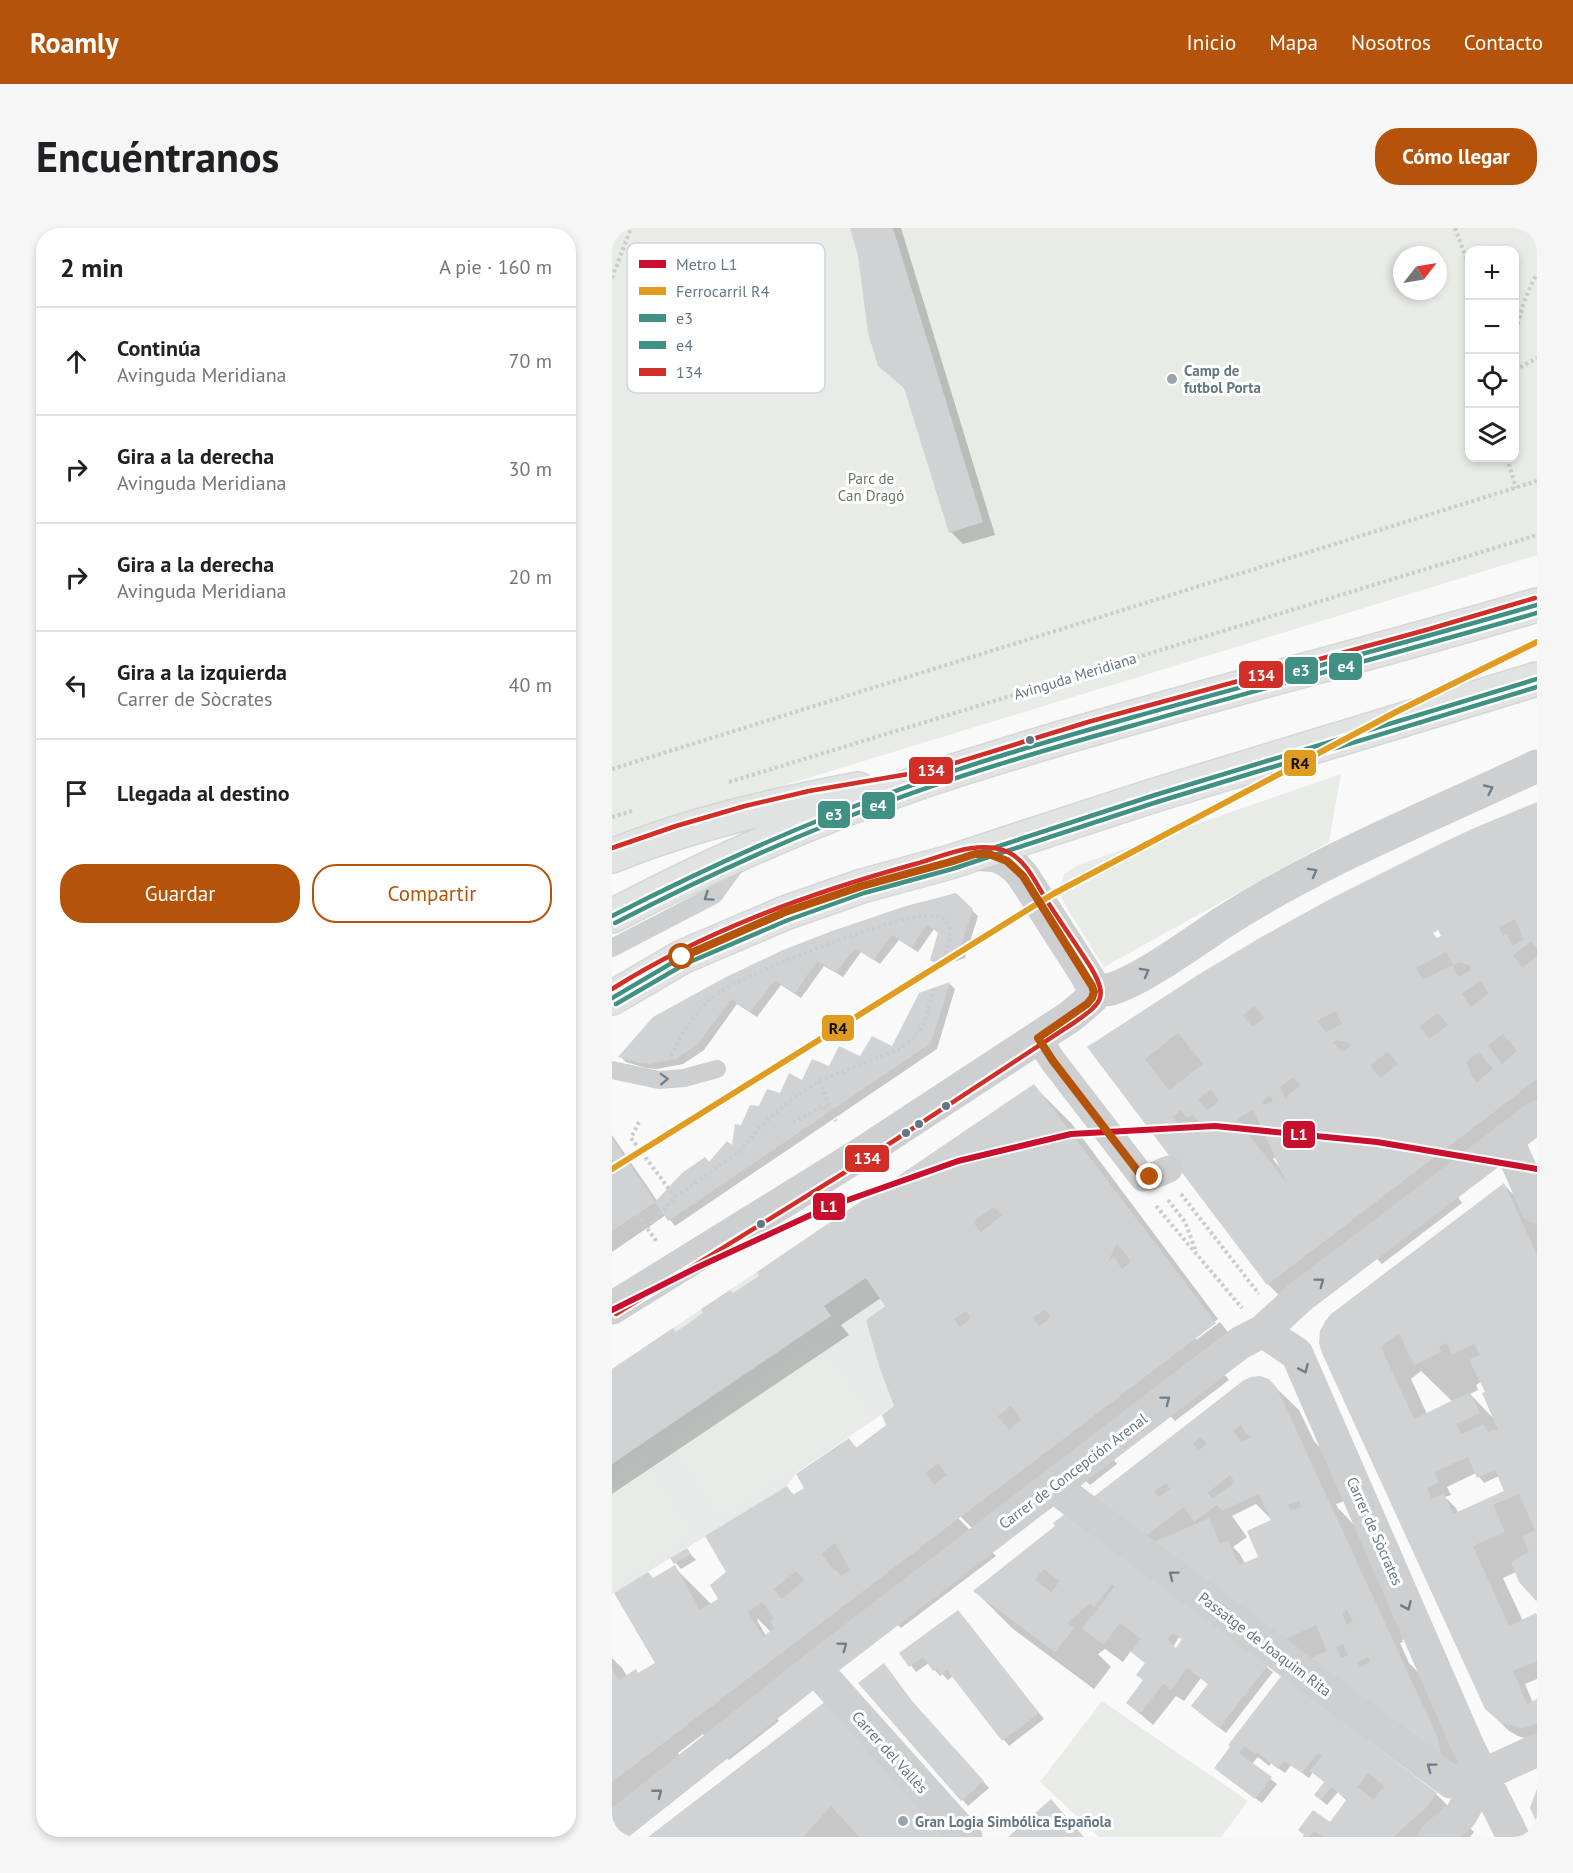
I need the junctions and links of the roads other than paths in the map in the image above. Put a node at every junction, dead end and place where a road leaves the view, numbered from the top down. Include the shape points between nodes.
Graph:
1 (1537, 605) edge
2 (1537, 679) edge
3 (1537, 766) edge
4 (934, 777) junction
5 (744, 852) junction
6 (975, 854) junction
7 (612, 856) edge
8 (612, 916) edge
9 (612, 948) edge
10 (1092, 986) junction
11 (612, 998) edge
12 (1038, 1038) junction
13 (717, 1069) dead end
14 (612, 1070) edge
15 (1537, 1117) edge
16 (1507, 1139) junction
17 (1169, 1169) dead end
18 (1537, 1206) edge
19 (612, 1308) edge
20 (1263, 1330) junction
21 (1053, 1486) junction
22 (815, 1668) junction
23 (1537, 1749) edge
24 (1483, 1775) junction
25 (612, 1829) edge
26 (966, 1837) edge
27 (1435, 1837) edge
28 (1513, 1837) edge

1 - 4 main road via 1090,729
2 - 6 main road
10 -> 3 street via 1116,988 1333,861
4 - 5 main road
4 - 7 main road via 747,813
5 - 8 main road
5 -> 9 lane via 714,895
6 - 10 street via 997,856 1016,868
6 - 11 main road via 785,912 682,957
10 - 12 street via 1094,992 1087,1004
12 - 17 street via 1143,1178
12 - 19 street
14 -> 13 lane via 659,1080
15 - 16 street, Carrer de Concepción Arenal
16 - 18 street
20 -> 16 street, Carrer de Concepción Arenal via 1309,1290
21 -> 20 street, Carrer de Concepción Arenal via 1240,1343
20 -> 24 street, Carrer de Sòcrates via 1297,1354
22 -> 21 street, Carrer de Concepción Arenal
24 -> 21 street, Passatge de Joaquim Rita via 1451,1782
25 -> 22 street, Carrer de Concepción Arenal
22 - 26 street, Carrer del Vallès
23 - 24 street, Passatge de Joaquim Rita
24 - 27 street via 1461,1815
24 - 28 street, Carrer de Sòcrates

